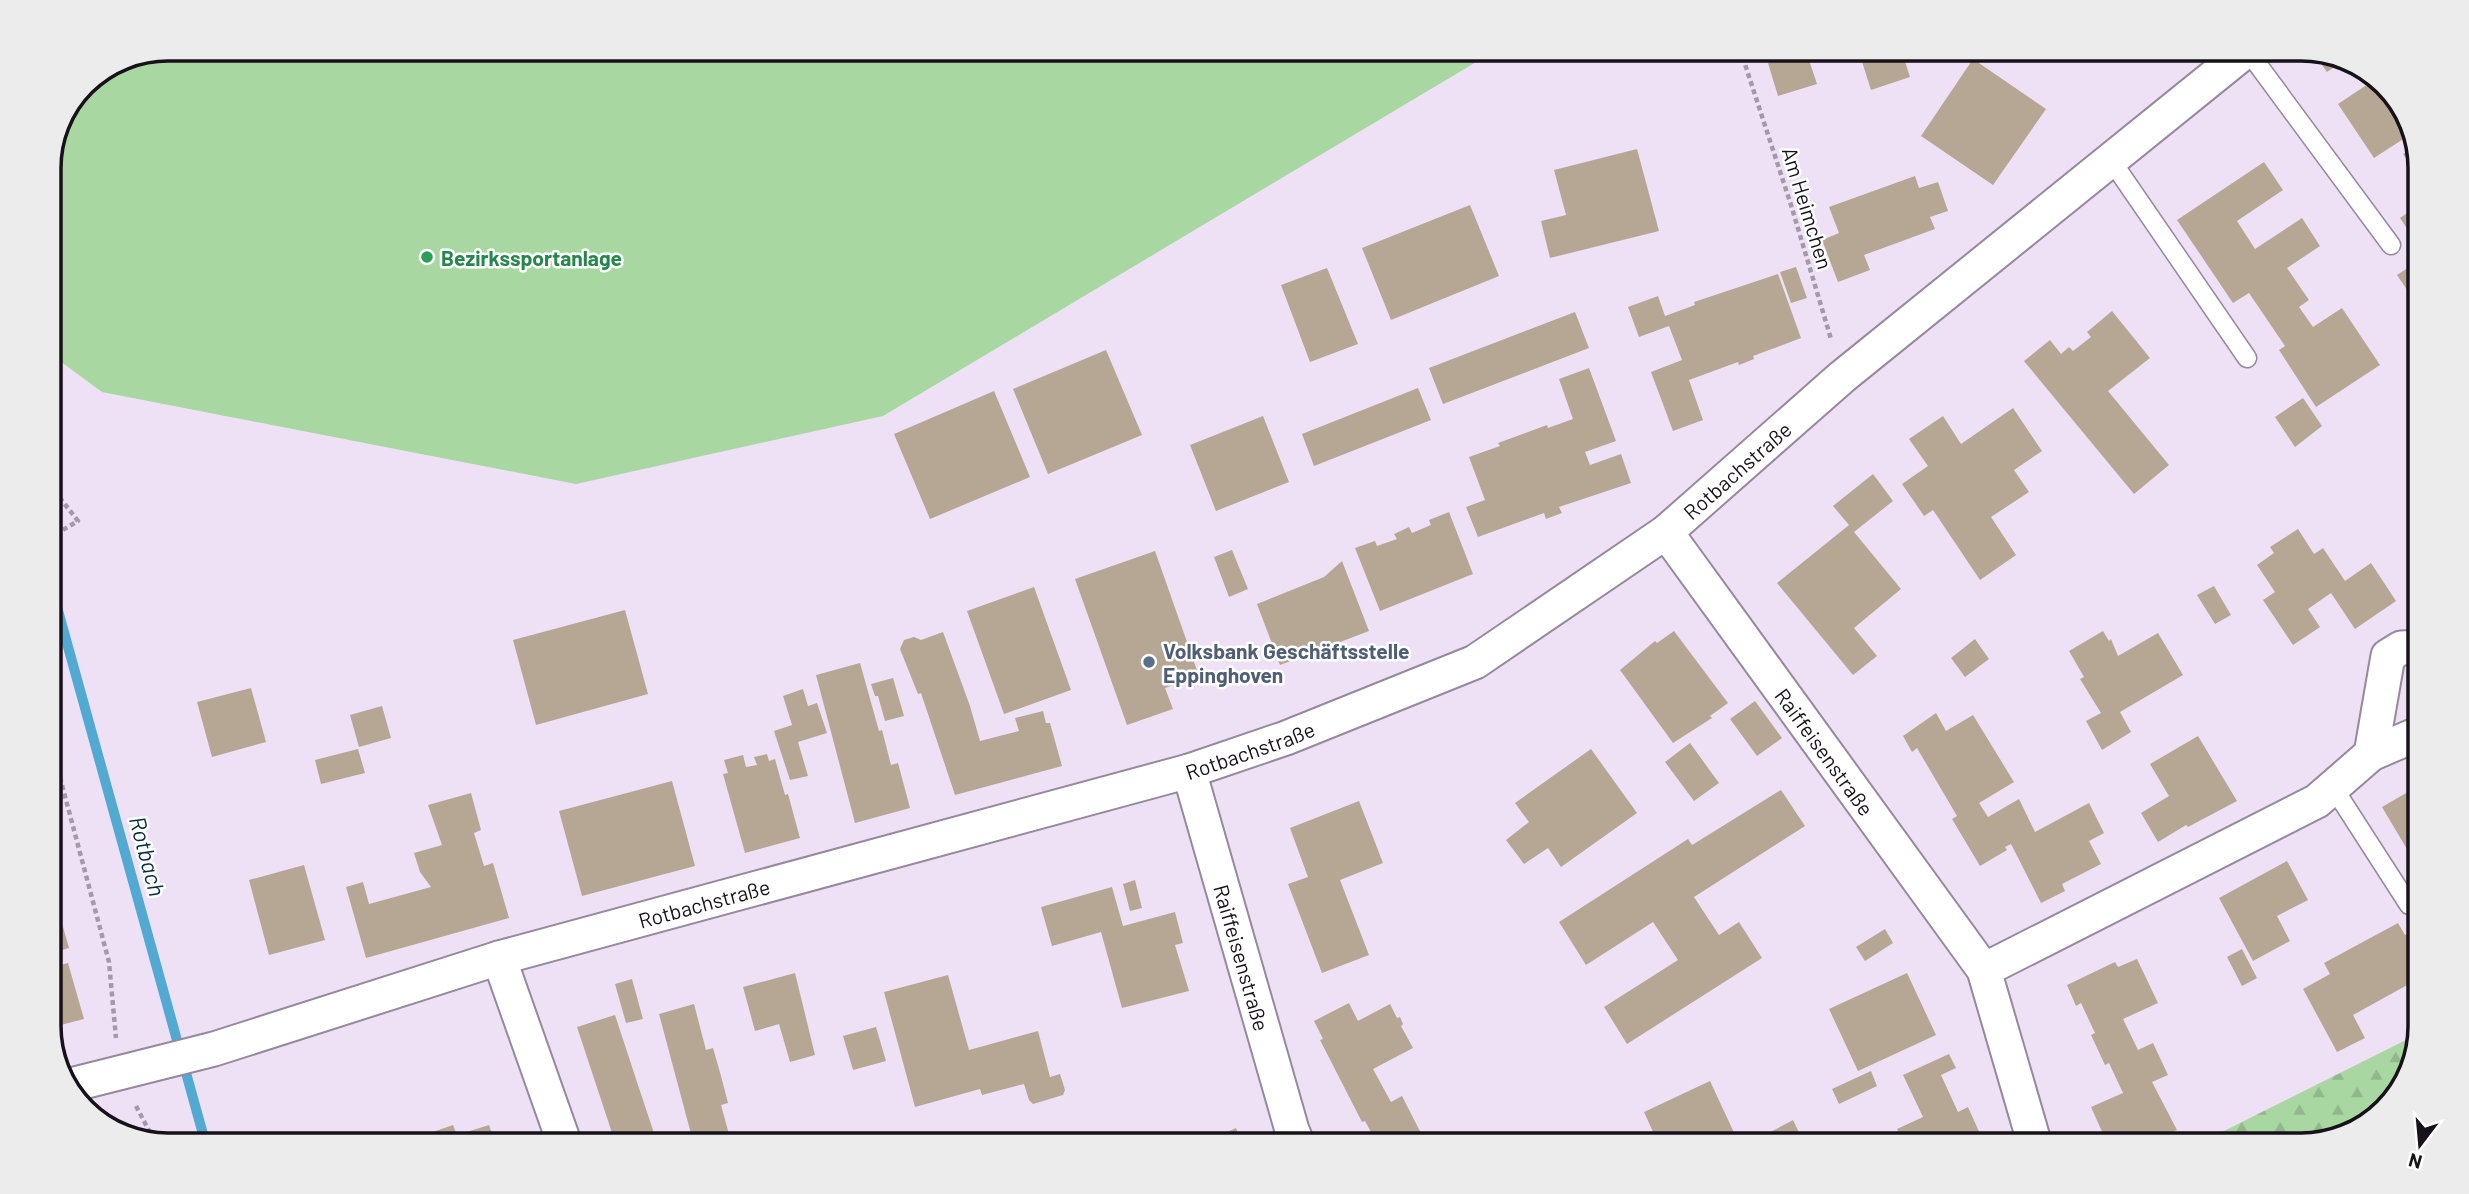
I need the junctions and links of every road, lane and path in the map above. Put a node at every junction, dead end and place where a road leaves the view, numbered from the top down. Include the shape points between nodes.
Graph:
1 (1745, 61) edge
2 (2233, 61) edge
3 (2257, 61) edge
4 (2111, 160) junction
5 (2391, 244) dead end
6 (2247, 358) dead end
7 (1842, 377) junction
8 (61, 499) edge
9 (61, 531) edge
10 (1665, 532) junction
11 (2408, 648) edge
12 (2408, 738) edge
13 (2371, 754) junction
14 (1189, 771) junction
15 (61, 781) edge
16 (2333, 787) junction
17 (2408, 903) edge
18 (499, 958) junction
19 (1984, 970) junction
20 (127, 1071) junction
21 (78, 1083) edge
22 (151, 1131) edge
23 (561, 1133) edge
24 (1293, 1133) edge
25 (2032, 1133) edge

1 - 7 path, Am Heimchen
2 - 4 street, Rotbachstraße
3 - 5 lane
4 - 6 lane
4 - 7 street, Rotbachstraße
7 - 10 street, Rotbachstraße
8 - 9 path via 78,521
10 - 14 street, Rotbachstraße via 1475,662 1286,738
10 - 19 street, Raiffeisenstraße
11 - 13 street via 2388,656
12 - 13 street
13 - 16 street
14 - 18 street, Rotbachstraße
14 - 24 street, Raiffeisenstraße
15 - 20 path via 109,962
16 - 17 lane
16 - 19 street via 2317,801
18 - 20 street, Rotbachstraße via 214,1049
18 - 23 street
19 - 25 street, Raiffeisenstraße
20 - 21 street, Rotbachstraße
20 - 22 path

